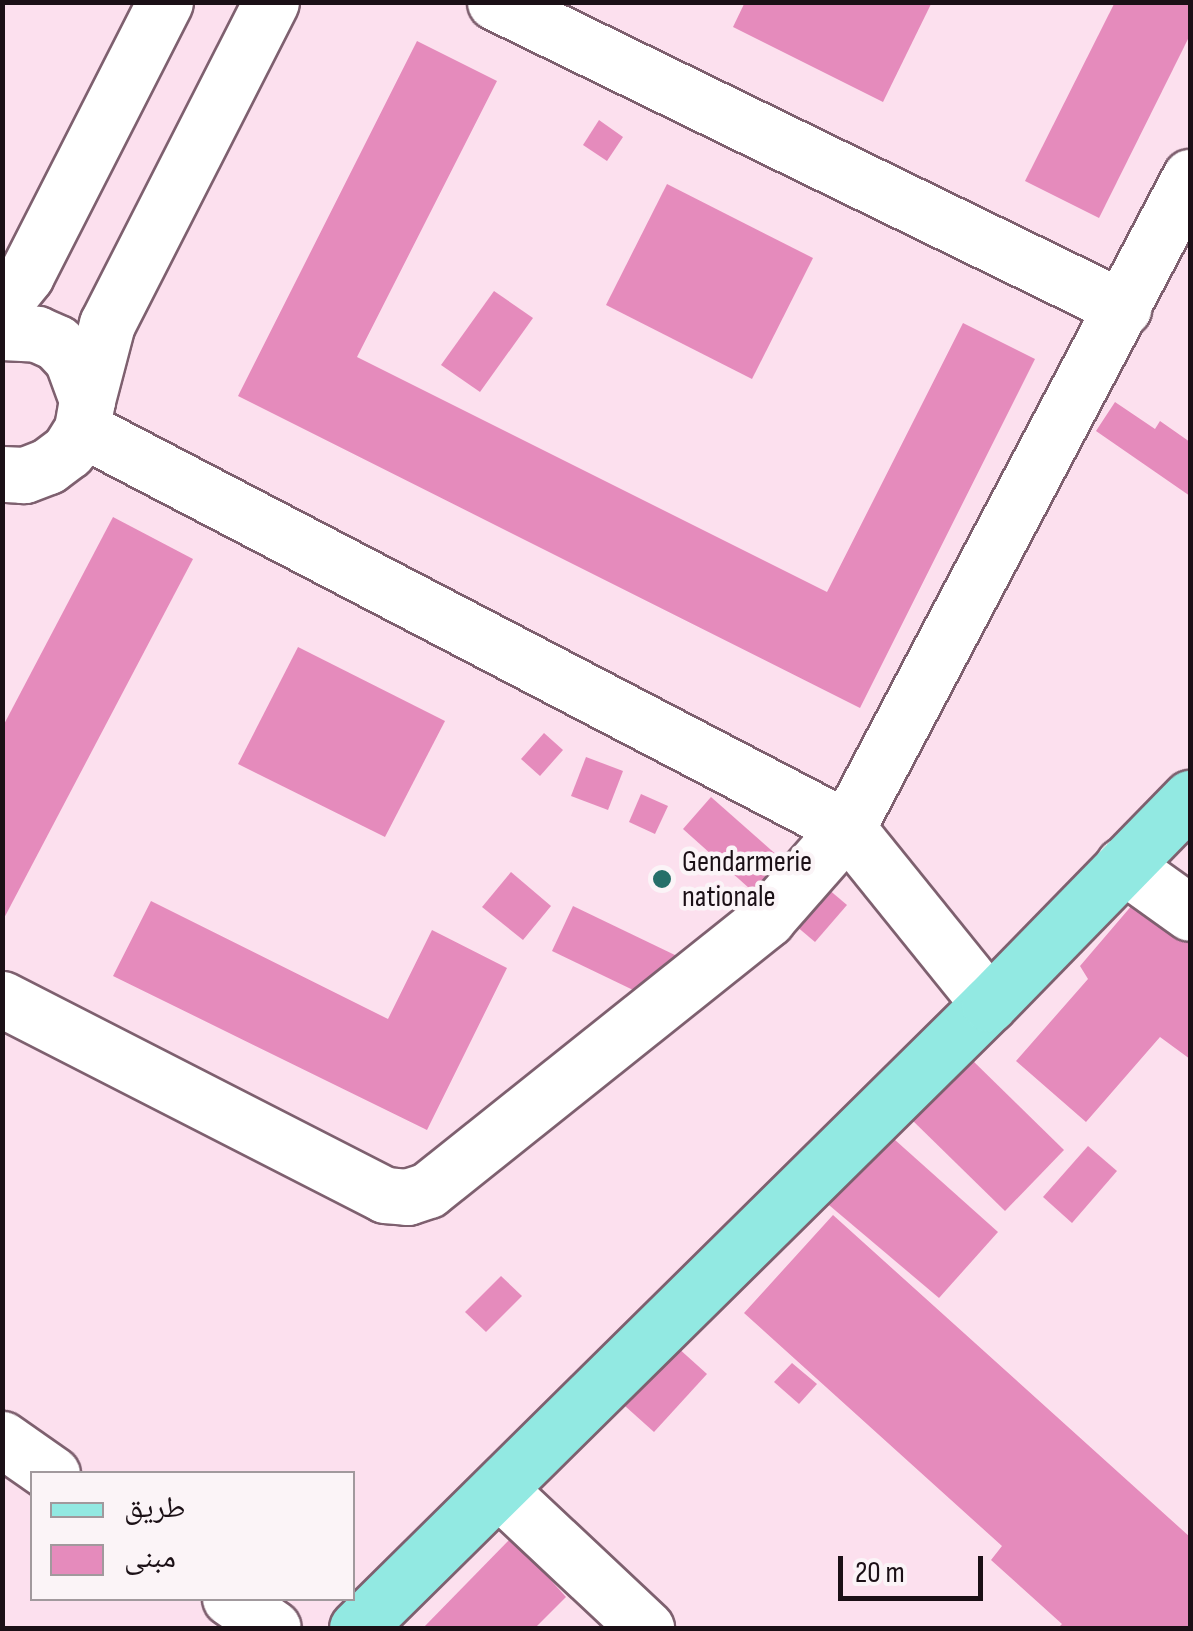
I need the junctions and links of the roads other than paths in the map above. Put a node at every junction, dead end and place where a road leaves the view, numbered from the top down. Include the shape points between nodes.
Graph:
1 (165, 2) edge
2 (271, 2) edge
3 (494, 2) edge
4 (1190, 177) edge
5 (2, 305) edge
6 (1123, 308) junction
7 (2, 332) edge
8 (85, 415) junction
9 (2, 474) edge
10 (1190, 798) edge
11 (848, 828) junction
12 (1124, 865) junction
13 (1190, 912) edge
14 (2, 999) edge
15 (989, 1004) junction
16 (2, 1439) edge
17 (48, 1471) edge
18 (499, 1490) junction
19 (234, 1601) edge
20 (273, 1628) edge
21 (358, 1628) edge
22 (646, 1628) edge

1 - 5 street via 26,275
2 - 8 street via 107,324
3 - 6 street
4 - 6 street
6 - 11 street
7 - 8 street via 37,334 57,344 82,378
8 - 9 street via 68,451 48,466
8 - 11 street
10 - 12 main road
11 - 14 street via 767,919 437,1183 407,1197 385,1195
11 - 15 street
12 - 13 street
12 - 15 main road
15 - 18 main road
16 - 17 street
18 - 21 main road
18 - 22 street
19 - 20 street

